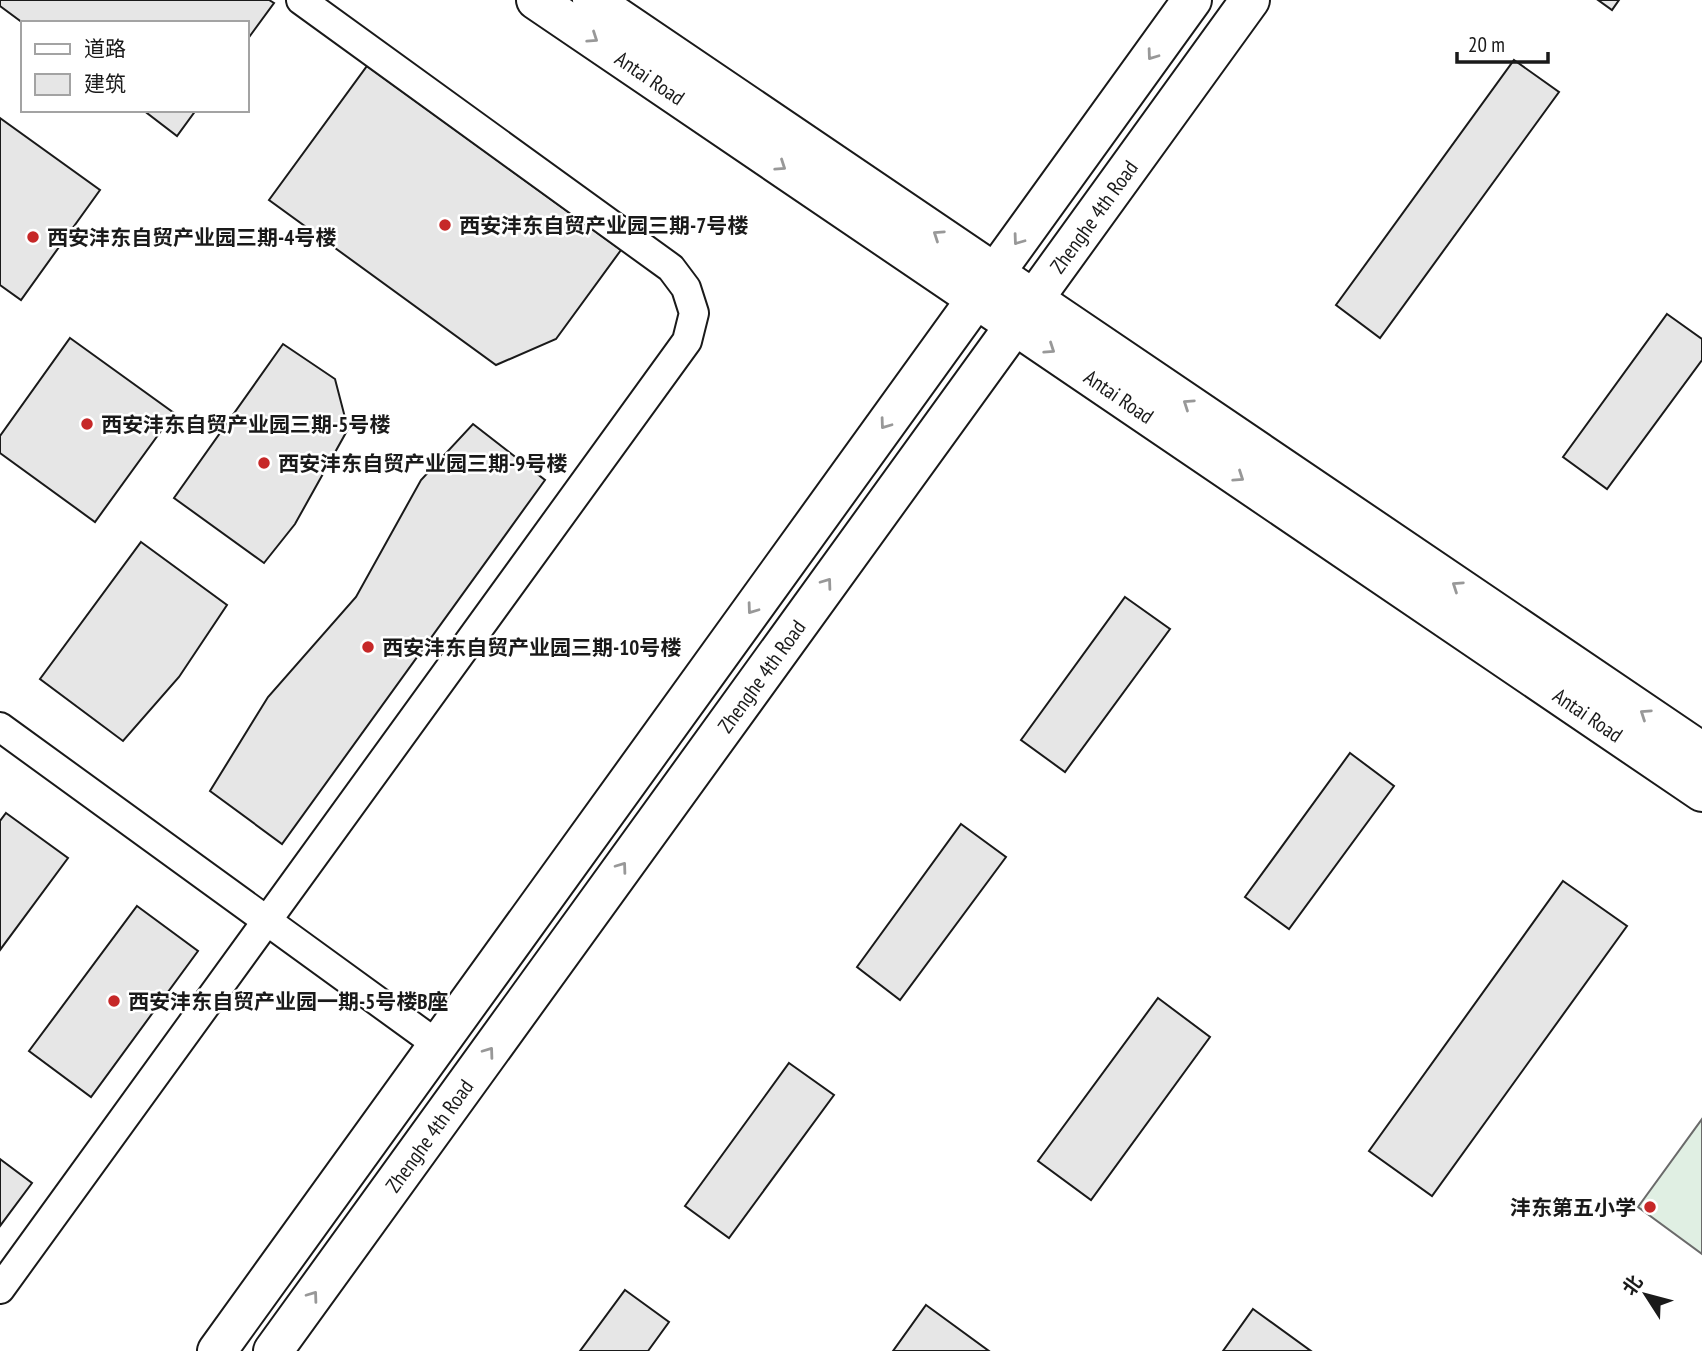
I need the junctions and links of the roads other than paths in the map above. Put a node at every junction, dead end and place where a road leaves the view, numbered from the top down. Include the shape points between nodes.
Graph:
1 (301, 0) edge
2 (536, 0) edge
3 (593, 0) edge
4 (1192, 0) edge
5 (1250, 0) edge
6 (985, 286) junction
7 (1023, 312) junction
8 (0, 728) edge
9 (1702, 752) edge
10 (1702, 792) edge
11 (268, 922) junction
12 (438, 1045) junction
13 (0, 1289) edge
14 (217, 1351) edge
15 (273, 1351) edge

1 - 11 street via 671,268 686,288 694,313 687,341
2 -> 6 street, Antai Road
6 -> 3 street, Antai Road
4 -> 6 street
5 - 7 street, Zhenghe 4th Road
6 - 7 street, Antai Road
6 -> 12 street
9 -> 7 street, Antai Road
7 -> 10 street, Antai Road
15 -> 7 street, Zhenghe 4th Road
8 - 11 street
11 - 12 street
11 - 13 street
12 - 14 street

